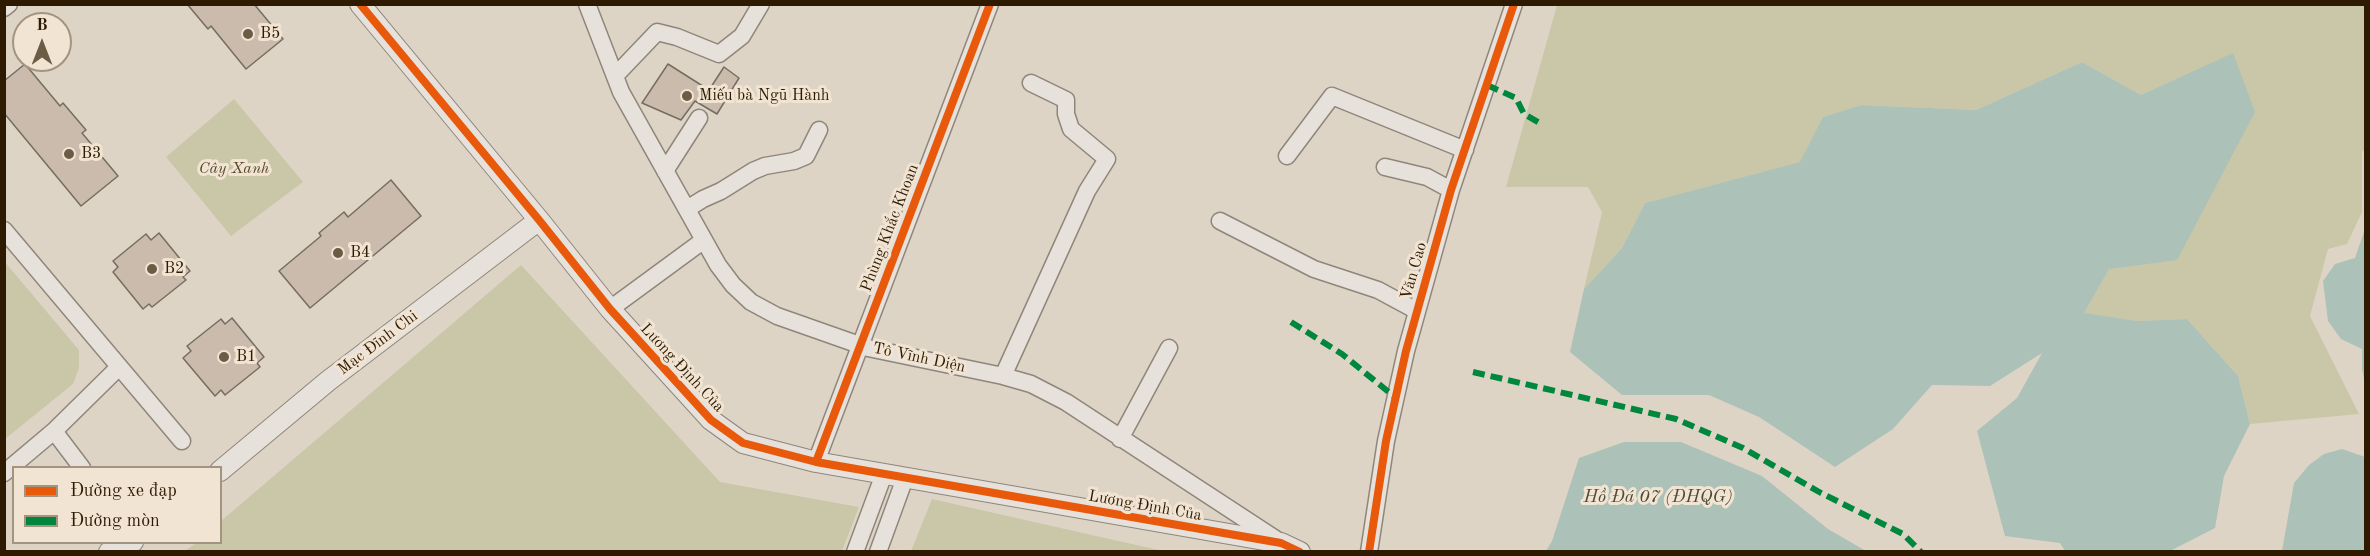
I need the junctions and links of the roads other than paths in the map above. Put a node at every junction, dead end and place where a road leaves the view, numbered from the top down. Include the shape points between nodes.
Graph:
1 (9, 4) edge
2 (360, 4) edge
3 (587, 4) edge
4 (761, 4) edge
5 (990, 4) edge
6 (1514, 4) edge
7 (4, 8) edge
8 (615, 76) junction
9 (1031, 83) dead end
10 (699, 118) dead end
11 (819, 130) dead end
12 (1465, 150) junction
13 (1287, 156) dead end
14 (1385, 167) dead end
15 (665, 171) junction
16 (1451, 190) junction
17 (687, 209) junction
18 (539, 220) junction
19 (1220, 221) dead end
20 (4, 230) edge
21 (704, 240) junction
22 (610, 309) junction
23 (1417, 311) junction
24 (860, 345) junction
25 (1169, 348) dead end
26 (119, 367) junction
27 (1003, 376) junction
28 (54, 431) junction
29 (1120, 439) junction
30 (182, 441) dead end
31 (816, 462) junction
32 (21, 465) edge
33 (80, 466) edge
34 (222, 469) edge
35 (884, 474) junction
36 (905, 478) junction
37 (1281, 543) junction
38 (133, 544) edge
39 (109, 551) edge
40 (855, 552) edge
41 (878, 552) edge
42 (1300, 552) edge
43 (1369, 552) edge

1 - 7 street
2 - 18 street, Lương Định Của
3 - 8 street, Tô Vĩnh Diện
4 - 8 street via 742,36 719,54 657,32
5 - 24 street, Phùng Khắc Khoan
6 - 12 street, Văn Cao
8 - 15 street, Tô Vĩnh Diện
9 - 27 street via 1066,100 1071,129 1107,159 1087,191
10 - 15 street
11 - 17 street via 806,156 753,171
12 - 13 street via 1332,96
12 - 16 street, Văn Cao
14 - 16 street via 1427,177
15 - 17 street, Tô Vĩnh Diện
16 - 23 street, Văn Cao
17 - 21 street, Tô Vĩnh Diện
18 - 22 street, Lương Định Của
18 - 34 street, Mạc Đĩnh Chi via 328,381
19 - 23 street via 1314,269 1378,290
20 - 26 street
21 - 22 street
21 - 24 street, Tô Vĩnh Diện via 728,279 752,302 777,316
22 - 31 street, Lương Định Của via 711,420 743,443
23 - 43 street, Văn Cao via 1386,441
24 - 27 street, Tô Vĩnh Diện
24 - 31 street, Phùng Khắc Khoan
25 - 29 street
26 - 28 street
26 - 30 street
27 - 29 street, Tô Vĩnh Diện via 1031,384 1066,402
28 - 32 street
28 - 33 street
29 - 37 street, Tô Vĩnh Diện
31 - 35 street, Lương Định Của
35 - 36 street, Lương Định Của
35 - 40 street
36 - 37 street, Lương Định Của
36 - 41 street
37 - 42 street, Lương Định Của
38 - 39 street

